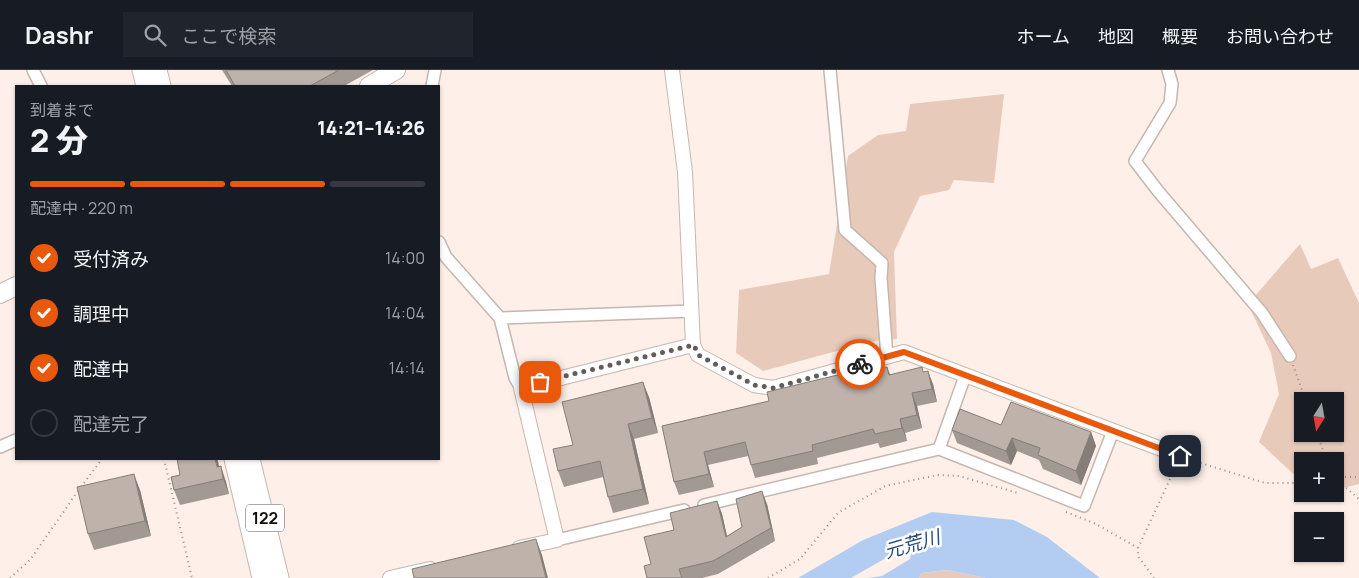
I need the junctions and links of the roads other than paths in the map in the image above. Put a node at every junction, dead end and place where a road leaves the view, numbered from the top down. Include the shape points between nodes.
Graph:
1 (33, 70) edge
2 (142, 70) edge
3 (157, 70) edge
4 (396, 70) edge
5 (436, 70) edge
6 (672, 70) edge
7 (830, 70) edge
8 (1168, 70) edge
9 (41, 85) edge
10 (146, 85) edge
11 (161, 85) edge
12 (371, 85) edge
13 (432, 85) edge
14 (442, 259) edge
15 (15, 286) edge
16 (0, 294) edge
17 (692, 312) junction
18 (500, 318) junction
19 (694, 345) junction
20 (1290, 356) road end
21 (887, 357) junction
22 (965, 376) junction
23 (522, 388) junction
24 (1113, 431) junction
25 (15, 440) edge
26 (0, 447) edge
27 (939, 449) junction
28 (1180, 456) road end
29 (234, 460) edge
30 (250, 460) edge
31 (556, 540) junction
32 (508, 551) edge
33 (443, 566) edge
34 (262, 578) edge
35 (279, 578) edge
36 (390, 578) edge

1 - 9 street
2 - 10 highway
3 - 11 highway
4 - 12 main road
5 - 13 street
6 - 17 street via 685,172
7 - 21 street via 845,230 882,263
8 - 20 street via 1172,84 1170,103 1135,161 1262,313
14 - 18 street
15 - 16 main road
17 - 18 street
17 - 19 street
18 - 23 street via 515,378
19 - 21 street via 698,355 754,385 773,388
19 - 23 street
21 - 22 street via 904,352
22 - 24 street
22 - 27 street
23 - 31 street
24 - 27 street via 1084,506
24 - 28 street
25 - 26 street
27 - 31 street
29 - 34 highway, 122
30 - 35 highway, 122
31 - 32 street
33 - 36 street

